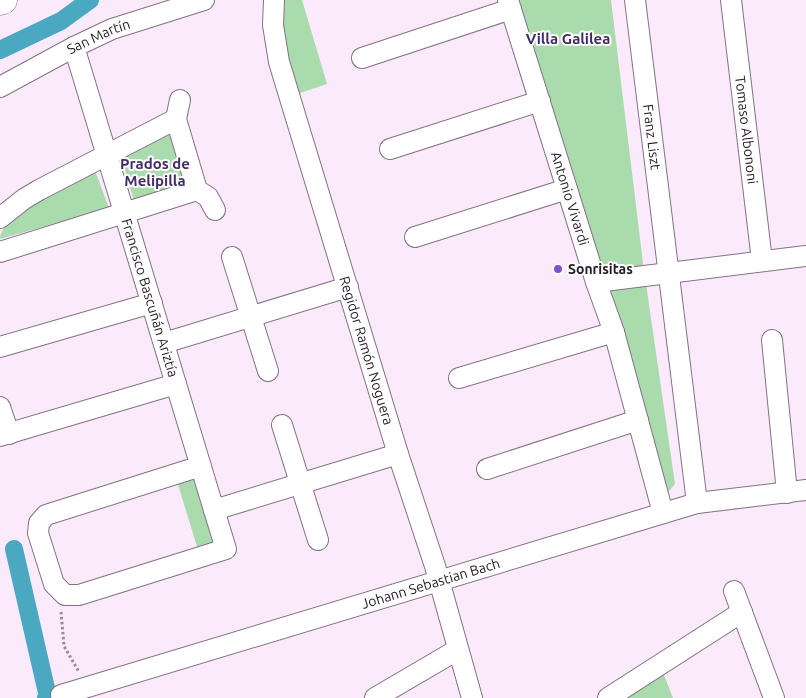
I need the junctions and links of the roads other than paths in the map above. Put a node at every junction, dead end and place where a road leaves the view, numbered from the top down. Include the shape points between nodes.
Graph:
1 (204, 0) edge
2 (274, 0) edge
3 (635, 0) edge
4 (731, 0) edge
5 (509, 4) edge
6 (74, 47) junction
7 (362, 58) dead end
8 (0, 87) edge
9 (540, 101) junction
10 (390, 149) dead end
11 (107, 154) junction
12 (567, 189) junction
13 (197, 190) junction
14 (215, 210) dead end
15 (124, 213) junction
16 (0, 218) edge
17 (415, 238) dead end
18 (0, 252) edge
19 (806, 256) edge
20 (232, 257) dead end
21 (762, 261) junction
22 (668, 274) junction
23 (596, 282) junction
24 (348, 287) junction
25 (152, 303) junction
26 (251, 316) junction
27 (614, 332) junction
28 (772, 340) dead end
29 (164, 343) junction
30 (0, 347) edge
31 (268, 371) dead end
32 (459, 378) dead end
33 (176, 384) junction
34 (0, 406) edge
35 (638, 420) junction
36 (282, 425) dead end
37 (4, 435) edge
38 (398, 454) junction
39 (201, 466) junction
40 (487, 469) dead end
41 (300, 483) junction
42 (796, 492) edge
43 (697, 503) junction
44 (214, 510) junction
45 (663, 513) junction
46 (318, 540) dead end
47 (439, 581) junction
48 (734, 591) dead end
49 (742, 612) junction
50 (457, 650) junction
51 (96, 690) edge
52 (383, 693) edge
53 (60, 695) dead end
54 (360, 698) edge
55 (472, 698) edge
56 (608, 698) edge
57 (774, 698) edge

1 - 6 street, San Martín via 133,22
2 - 24 street, Regidor Ramón Noguera via 273,25 279,62
3 - 22 street, Franz Liszt
4 - 21 street, Tomaso Albononi
5 - 7 street
5 - 9 street, Antonio Vivardi
6 - 8 street, San Martín
6 - 11 street, Francisco Bascuñán Ariztía
9 - 10 street
9 - 12 street, Antonio Vivardi
11 - 13 street via 178,109
11 - 15 street, Francisco Bascuñán Ariztía
11 - 16 street via 39,190
12 - 17 street
12 - 23 street, Antonio Vivardi
13 - 14 street via 208,198
13 - 15 street
15 - 18 street
15 - 25 street, Francisco Bascuñán Ariztía
19 - 21 street
20 - 26 street
21 - 22 street
22 - 23 street
22 - 43 street, Franz Liszt
23 - 27 street, Antonio Vivardi
24 - 26 street
24 - 38 street, Regidor Ramón Noguera
25 - 29 street, Francisco Bascuñán Ariztía
25 - 30 street
26 - 29 street
26 - 31 street
27 - 32 street
27 - 35 street, Antonio Vivardi
28 - 42 street
29 - 33 street, Francisco Bascuñán Ariztía
33 - 37 street
33 - 39 street, Francisco Bascuñán Ariztía
34 - 37 street
35 - 40 street
35 - 45 street, Antonio Vivardi
36 - 41 street
38 - 41 street
38 - 47 street, Regidor Ramón Noguera
39 - 44 street, Francisco Bascuñán Ariztía
39 - 44 street, Francisco Bascuñán Ariztía via 50,513 39,524 38,533 54,584 64,595 79,595 226,549
41 - 44 street
41 - 46 street
42 - 43 street, Johann Sebastian Bach
43 - 45 street, Johann Sebastian Bach
45 - 47 street, Johann Sebastian Bach
47 - 50 street, Regidor Ramón Noguera
47 - 51 street, Johann Sebastian Bach
48 - 49 street
49 - 56 street
49 - 57 street
50 - 52 street
50 - 55 street, Regidor Ramón Noguera
51 - 53 street, Johann Sebastian Bach
52 - 54 street

